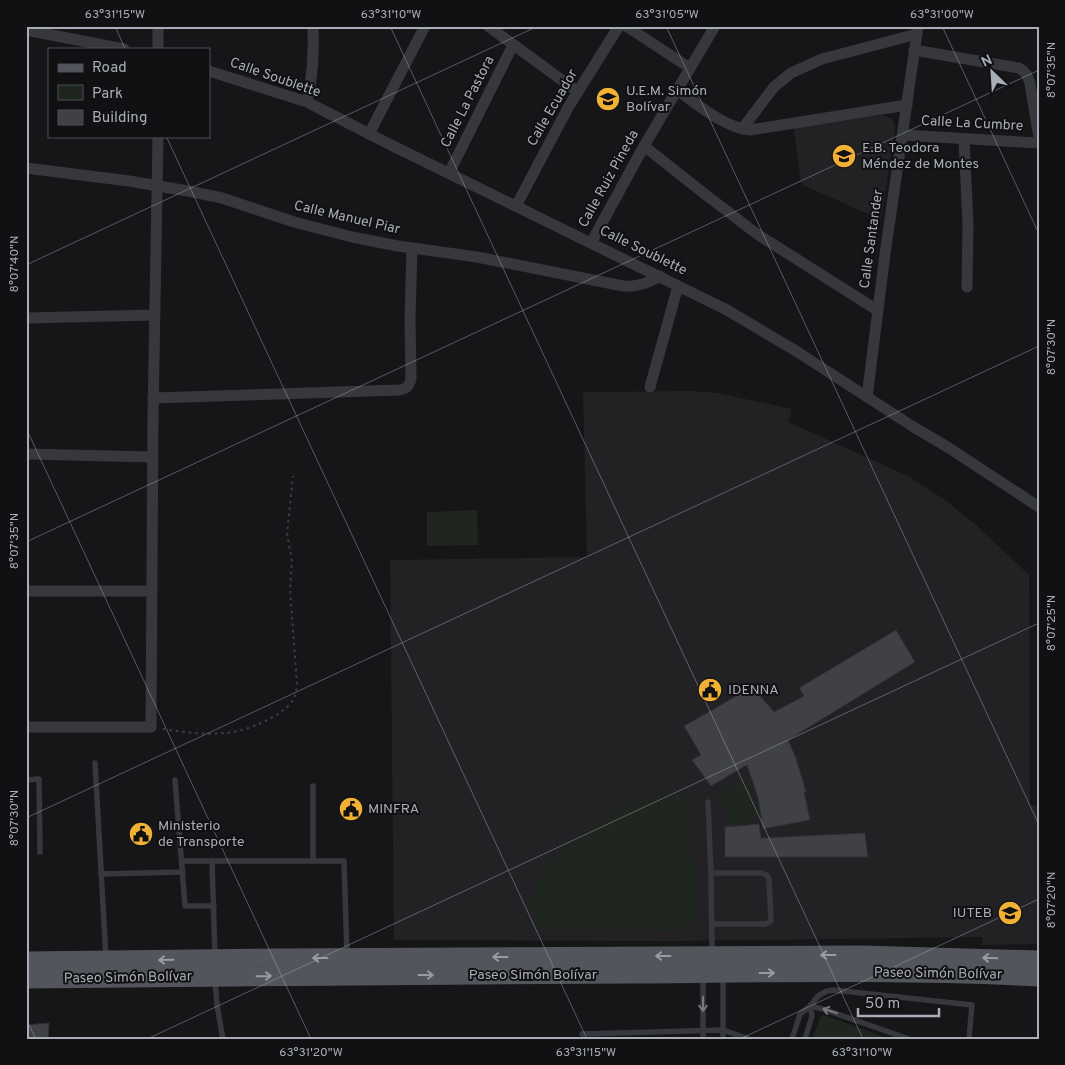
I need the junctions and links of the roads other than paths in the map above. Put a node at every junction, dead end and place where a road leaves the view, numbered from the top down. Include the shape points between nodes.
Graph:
1 (158, 26) edge
2 (313, 26) edge
3 (425, 26) edge
4 (488, 26) edge
5 (620, 26) edge
6 (626, 26) edge
7 (715, 26) edge
8 (26, 30) edge
9 (917, 30) edge
10 (514, 45) junction
11 (119, 48) edge
12 (158, 48) edge
13 (914, 50) junction
14 (690, 68) junction
15 (210, 71) edge
16 (677, 90) junction
17 (578, 92) junction
18 (307, 102) junction
19 (907, 105) junction
20 (742, 129) junction
21 (368, 134) junction
22 (903, 135) junction
23 (1039, 137) edge
24 (158, 138) edge
25 (964, 139) junction
26 (1039, 143) edge
27 (644, 146) junction
28 (26, 168) edge
29 (449, 174) junction
30 (157, 186) junction
31 (516, 206) junction
32 (591, 243) junction
33 (412, 248) junction
34 (660, 276) junction
35 (678, 286) junction
36 (967, 287) dead end
37 (878, 310) junction
38 (155, 315) junction
39 (26, 318) edge
40 (650, 387) dead end
41 (867, 397) junction
42 (154, 398) junction
43 (26, 454) edge
44 (153, 457) junction
45 (1039, 507) edge
46 (26, 591) edge
47 (152, 591) junction
48 (26, 727) edge
49 (95, 763) dead end
50 (26, 780) edge
51 (175, 780) dead end
52 (313, 786) dead end
53 (708, 802) dead end
54 (40, 852) dead end
55 (182, 861) junction
56 (212, 861) junction
57 (313, 861) junction
58 (183, 872) junction
59 (712, 873) junction
60 (101, 874) junction
61 (214, 906) junction
62 (712, 924) junction
63 (347, 958) junction
64 (106, 960) junction
65 (1039, 960) edge
66 (26, 962) edge
67 (712, 965) junction
68 (215, 968) junction
69 (1039, 978) edge
70 (26, 979) edge
71 (810, 1006) junction
72 (723, 1030) junction
73 (703, 1031) junction
74 (582, 1034) dead end
75 (223, 1039) edge
76 (703, 1039) edge
77 (723, 1039) edge
78 (749, 1039) edge
79 (792, 1039) edge
80 (805, 1039) edge
81 (909, 1039) edge
82 (969, 1039) edge

1 - 12 street
2 - 18 street via 312,82
3 - 21 street
4 - 10 street
5 - 17 street, Calle Ecuador
6 - 14 street
7 - 14 street, Calle Ruiz Pineda
8 - 11 street
9 - 13 street, Calle Santander
9 - 20 street via 822,59 791,72 774,87
10 - 17 street
10 - 29 street, Calle La Pastora
13 - 19 street, Calle Santander
13 - 23 street via 1023,70 1030,84
14 - 16 street, Calle Ruiz Pineda
15 - 18 street, Calle Soublette
16 - 20 street via 717,117
16 - 27 street, Calle Ruiz Pineda
17 - 31 street, Calle Ecuador
18 - 21 street, Calle Soublette
19 - 20 street via 768,128
19 - 22 street, Calle Santander
21 - 29 street, Calle Soublette
22 - 25 street, Calle La Cumbre
22 - 37 street, Calle Santander
24 - 30 street
25 - 26 street, Calle La Cumbre
25 - 36 street
27 - 32 street, Calle Ruiz Pineda
27 - 37 street via 757,234
28 - 30 street, Calle Manuel Piar
29 - 31 street, Calle Soublette
30 - 33 street, Calle Manuel Piar via 222,198 294,222
30 - 38 street
31 - 32 street, Calle Soublette
32 - 34 street, Calle Soublette
33 - 34 street, Calle Manuel Piar via 477,257 623,286 648,283
33 - 42 street via 411,379 407,388
34 - 35 street, Calle Soublette
35 - 40 street
35 - 41 street, Calle Soublette via 764,331
37 - 41 street, Calle Santander
38 - 39 street
38 - 42 street
41 - 45 street, Calle Soublette
42 - 44 street
43 - 44 street
44 - 47 street
46 - 47 street
47 - 48 street via 150,727
49 - 60 lane
50 - 54 lane via 39,779
51 - 55 lane
52 - 57 lane
53 - 59 lane
55 - 56 lane
55 - 58 lane
56 - 57 lane
56 - 61 lane
57 - 63 lane via 344,861
58 - 60 lane
58 - 61 lane via 186,906
59 - 62 lane
59 - 62 lane via 767,875 771,920 766,924
60 - 64 lane
61 - 68 lane
62 - 67 lane
67 -> 63 main road, Paseo Simón Bolívar
63 -> 68 main road, Paseo Simón Bolívar
64 - 66 main road, Paseo Simón Bolívar
68 -> 64 main road, Paseo Simón Bolívar
65 -> 67 main road, Paseo Simón Bolívar via 862,955
68 -> 67 main road, Paseo Simón Bolívar
67 -> 69 main road, Paseo Simón Bolívar
67 - 72 lane via 724,981
67 -> 73 lane via 703,982
68 - 70 main road, Paseo Simón Bolívar
68 - 75 lane
71 - 79 lane via 800,1014
71 - 80 lane via 812,1016
81 -> 71 lane
71 - 82 lane via 818,996 834,990 972,1004
72 - 73 lane
72 - 77 lane
72 - 78 lane
73 - 74 lane
73 - 76 lane

